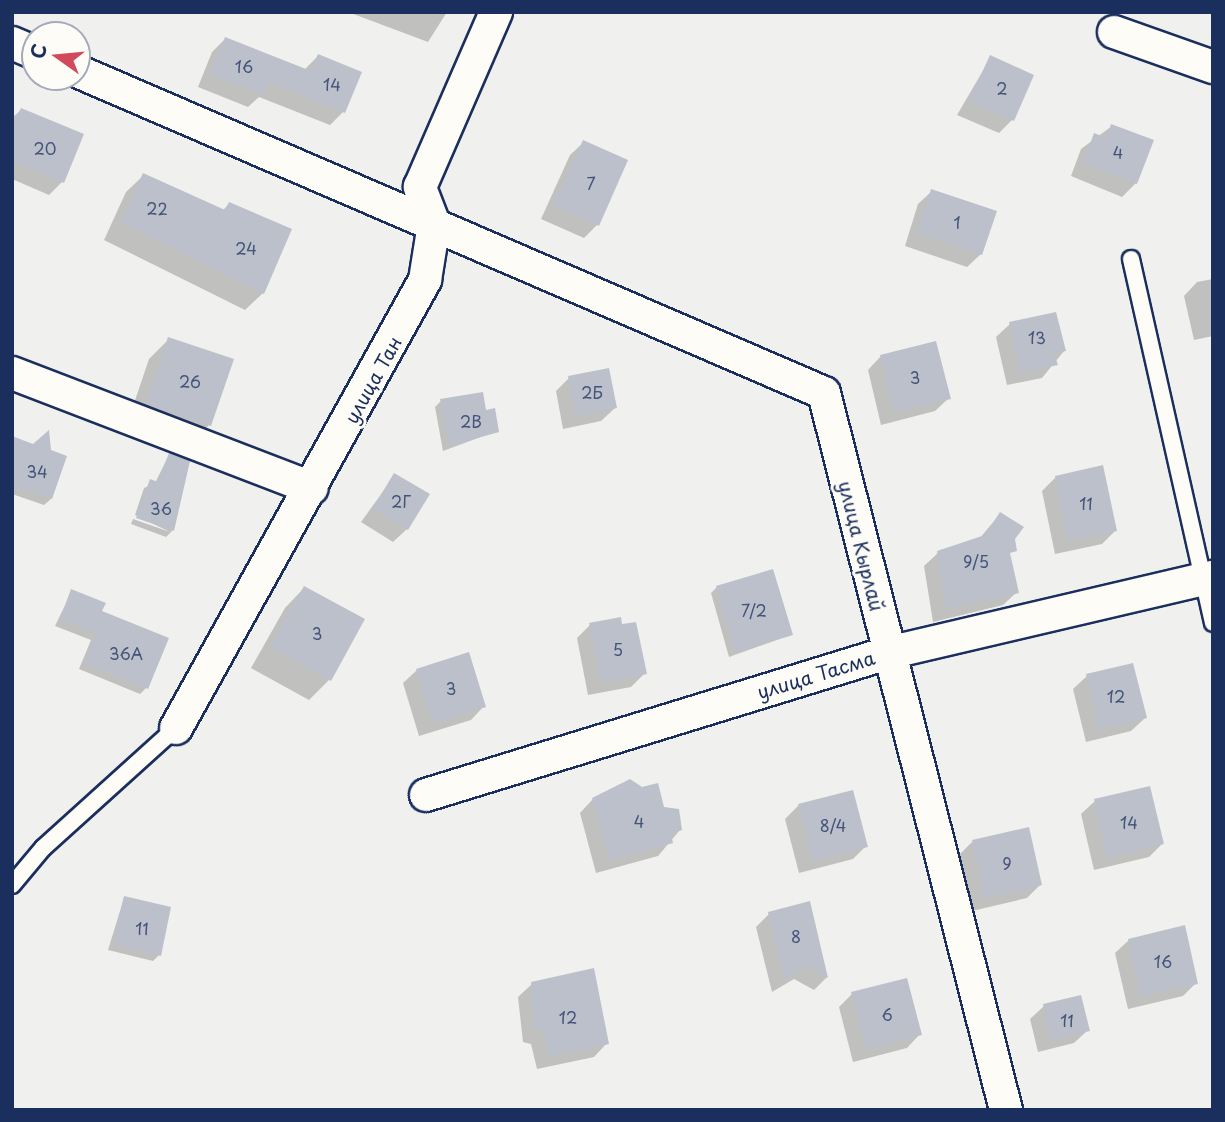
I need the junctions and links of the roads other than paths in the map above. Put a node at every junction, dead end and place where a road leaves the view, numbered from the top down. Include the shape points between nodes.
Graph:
1 (496, 12) edge
2 (1114, 32) dead end
3 (1213, 67) edge
4 (91, 77) edge
5 (434, 224) junction
6 (1131, 258) dead end
7 (12, 373) edge
8 (312, 488) junction
9 (1208, 578) edge
10 (1213, 623) edge
11 (888, 653) junction
12 (176, 728) joint
13 (426, 795) dead end
14 (12, 885) edge
15 (1006, 1110) edge

1 - 5 street, улица Тан via 420,187
2 - 3 street
4 - 5 street
5 - 8 street, улица Тан via 425,280
5 - 11 street, улица Кырлай via 824,393
6 - 9 lane
7 - 8 street
8 - 12 street, улица Тан
9 - 10 lane
9 - 11 street, улица Тасма
11 - 13 street, улица Тасма
11 - 15 street, улица Кырлай
12 - 14 lane via 43,848

